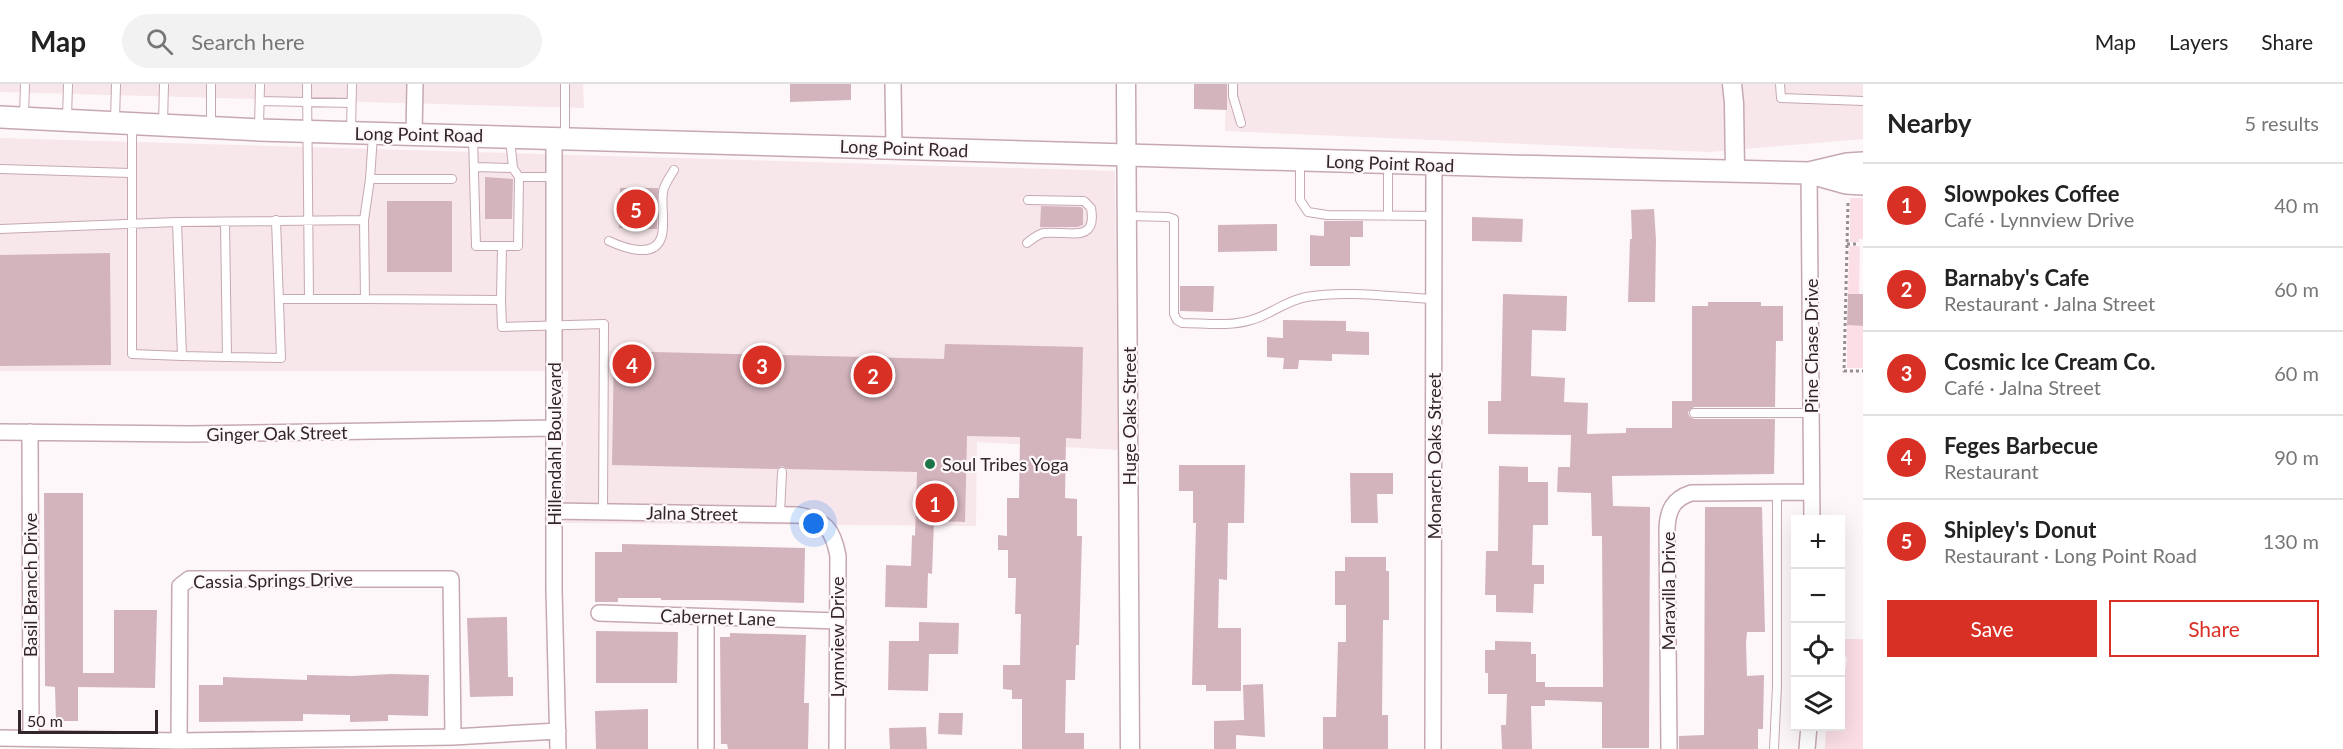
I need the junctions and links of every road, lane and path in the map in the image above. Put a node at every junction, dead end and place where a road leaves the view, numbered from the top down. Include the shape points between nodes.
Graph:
1 (25, 84) edge
2 (68, 84) edge
3 (116, 84) edge
4 (164, 84) edge
5 (211, 84) edge
6 (260, 84) edge
7 (307, 84) edge
8 (352, 84) edge
9 (415, 84) edge
10 (565, 84) edge
11 (893, 84) edge
12 (1126, 84) edge
13 (1233, 84) edge
14 (1732, 84) edge
15 (1780, 84) edge
16 (260, 101) junction
17 (1863, 101) edge
18 (307, 102) junction
19 (351, 103) junction
20 (0, 117) edge
21 (24, 118) junction
22 (67, 121) junction
23 (1241, 123) dead end
24 (123, 124) junction
25 (164, 125) junction
26 (211, 128) junction
27 (260, 130) junction
28 (307, 132) junction
29 (351, 133) junction
30 (373, 134) junction
31 (414, 134) junction
32 (473, 136) junction
33 (510, 137) junction
34 (560, 138) junction
35 (894, 148) junction
36 (1127, 155) junction
37 (1300, 160) junction
38 (1388, 163) junction
39 (1863, 163) edge
40 (1434, 164) junction
41 (474, 167) junction
42 (513, 168) junction
43 (0, 169) edge
44 (674, 170) dead end
45 (1735, 171) junction
46 (1809, 172) junction
47 (130, 173) junction
48 (519, 177) junction
49 (554, 177) junction
50 (370, 179) junction
51 (452, 179) dead end
52 (1855, 190) edge
53 (1028, 200) dead end
54 (1128, 216) junction
55 (1388, 216) junction
56 (1434, 216) junction
57 (276, 220) junction
58 (364, 220) junction
59 (307, 221) junction
60 (177, 222) junction
61 (225, 222) junction
62 (130, 225) junction
63 (0, 229) edge
64 (609, 241) dead end
65 (1027, 243) dead end
66 (1846, 244) junction
67 (1859, 244) dead end
68 (502, 246) junction
69 (279, 299) junction
70 (309, 299) junction
71 (365, 299) junction
72 (1435, 299) junction
73 (501, 300) junction
74 (553, 325) junction
75 (182, 356) junction
76 (227, 357) junction
77 (1863, 371) edge
78 (1694, 413) dead end
79 (1811, 413) junction
80 (554, 428) junction
81 (0, 432) edge
82 (30, 432) junction
83 (782, 472) dead end
84 (1777, 492) junction
85 (1811, 492) junction
86 (554, 511) junction
87 (603, 512) junction
88 (780, 514) junction
89 (1812, 515) edge
90 (827, 527) joint
91 (599, 613) dead end
92 (706, 617) junction
93 (838, 621) junction
94 (558, 731) junction
95 (1809, 731) edge
96 (453, 737) junction
97 (0, 738) edge
98 (32, 738) junction
99 (179, 741) junction
100 (558, 749) edge
101 (706, 749) edge
102 (837, 749) edge
103 (1130, 749) edge
104 (1433, 749) edge
105 (1668, 749) edge
106 (1774, 749) edge
107 (1807, 749) edge

1 - 21 lane
2 - 22 lane
3 - 24 lane
4 - 25 lane
5 - 26 lane
6 - 16 lane
7 - 18 lane
8 - 19 lane
9 - 31 street
10 - 34 lane
11 - 35 street
12 - 36 street, Huge Oaks Street
13 - 23 lane
14 - 45 street
15 - 17 lane via 1780,98
16 - 18 lane
16 - 27 lane
18 - 19 lane
18 - 28 lane
19 - 29 lane
20 - 21 main road, Long Point Road
21 - 22 main road, Long Point Road
22 - 24 main road, Long Point Road
24 - 25 main road, Long Point Road
24 - 47 lane
25 - 26 main road, Long Point Road
26 - 27 main road, Long Point Road
27 - 28 main road, Long Point Road
28 - 29 main road, Long Point Road
28 - 59 lane
29 - 30 main road, Long Point Road
30 - 31 main road, Long Point Road
30 - 50 lane
31 - 32 main road, Long Point Road
32 - 33 main road, Long Point Road
32 - 41 lane
33 - 34 main road, Long Point Road
33 - 42 lane
34 - 35 main road, Long Point Road
34 - 49 street, Hillendahl Boulevard
35 - 36 main road, Long Point Road
36 - 37 main road, Long Point Road
36 - 54 street, Huge Oaks Street
37 - 38 main road, Long Point Road
37 - 55 lane via 1300,200 1308,212
38 - 40 main road, Long Point Road
38 - 55 lane
39 - 46 main road, Long Point Road
40 - 45 main road, Long Point Road
40 - 56 street, Monarch Oaks Street
41 - 42 lane
41 - 68 lane via 476,246
42 - 48 lane
43 - 47 lane
44 - 64 lane via 663,189 662,235 657,244 640,250
45 - 46 main road, Long Point Road
46 - 52 main road, Long Point Road via 1846,183
46 - 79 street, Pine Chase Drive
47 - 62 lane
48 - 49 lane
48 - 68 lane via 518,246
49 - 74 street, Hillendahl Boulevard
50 - 51 lane
50 - 58 lane
52 - 66 path
53 - 65 lane via 1084,201 1091,208 1092,220 1081,234 1041,233
54 - 72 lane via 1174,219 1174,314 1182,323 1238,324 1287,303 1327,295
54 - 103 street, Huge Oaks Street
55 - 56 lane
56 - 72 street, Monarch Oaks Street
57 - 59 lane
57 - 61 lane
57 - 69 lane
58 - 59 lane
58 - 71 lane
59 - 70 lane
60 - 61 lane
60 - 62 lane
60 - 75 lane
61 - 76 lane
62 - 63 lane
62 - 75 lane via 132,354
66 - 67 path
66 - 77 path via 1844,371
68 - 73 lane
69 - 70 lane
69 - 76 lane via 281,358
70 - 71 lane
71 - 73 lane
72 - 104 street, Monarch Oaks Street
73 - 74 lane via 502,327
74 - 80 street, Hillendahl Boulevard
74 - 87 lane via 604,324
75 - 76 lane
78 - 79 lane
79 - 85 street, Pine Chase Drive
80 - 82 street, Ginger Oak Street via 190,434
80 - 86 street, Hillendahl Boulevard
81 - 82 street, Ginger Oak Street
82 - 98 street, Basil Branch Drive
83 - 88 lane
84 - 85 street, Maravilla Drive
84 - 105 street, Maravilla Drive via 1691,493 1670,509
84 - 106 lane
85 - 89 street, Pine Chase Drive
86 - 87 street, Jalna Street
86 - 94 street, Hillendahl Boulevard
87 - 88 street, Jalna Street
88 - 90 street, Jalna Street via 814,518
90 - 93 street, Lynnview Drive via 838,556
91 - 92 street, Cabernet Lane
92 - 93 street, Cabernet Lane
92 - 101 street
93 - 102 street, Lynnview Drive
94 - 96 street
94 - 100 street, Hillendahl Boulevard
95 - 107 street
96 - 99 street
96 - 99 street, Cassia Springs Drive via 451,579 189,579 180,586
97 - 98 street
98 - 99 street

